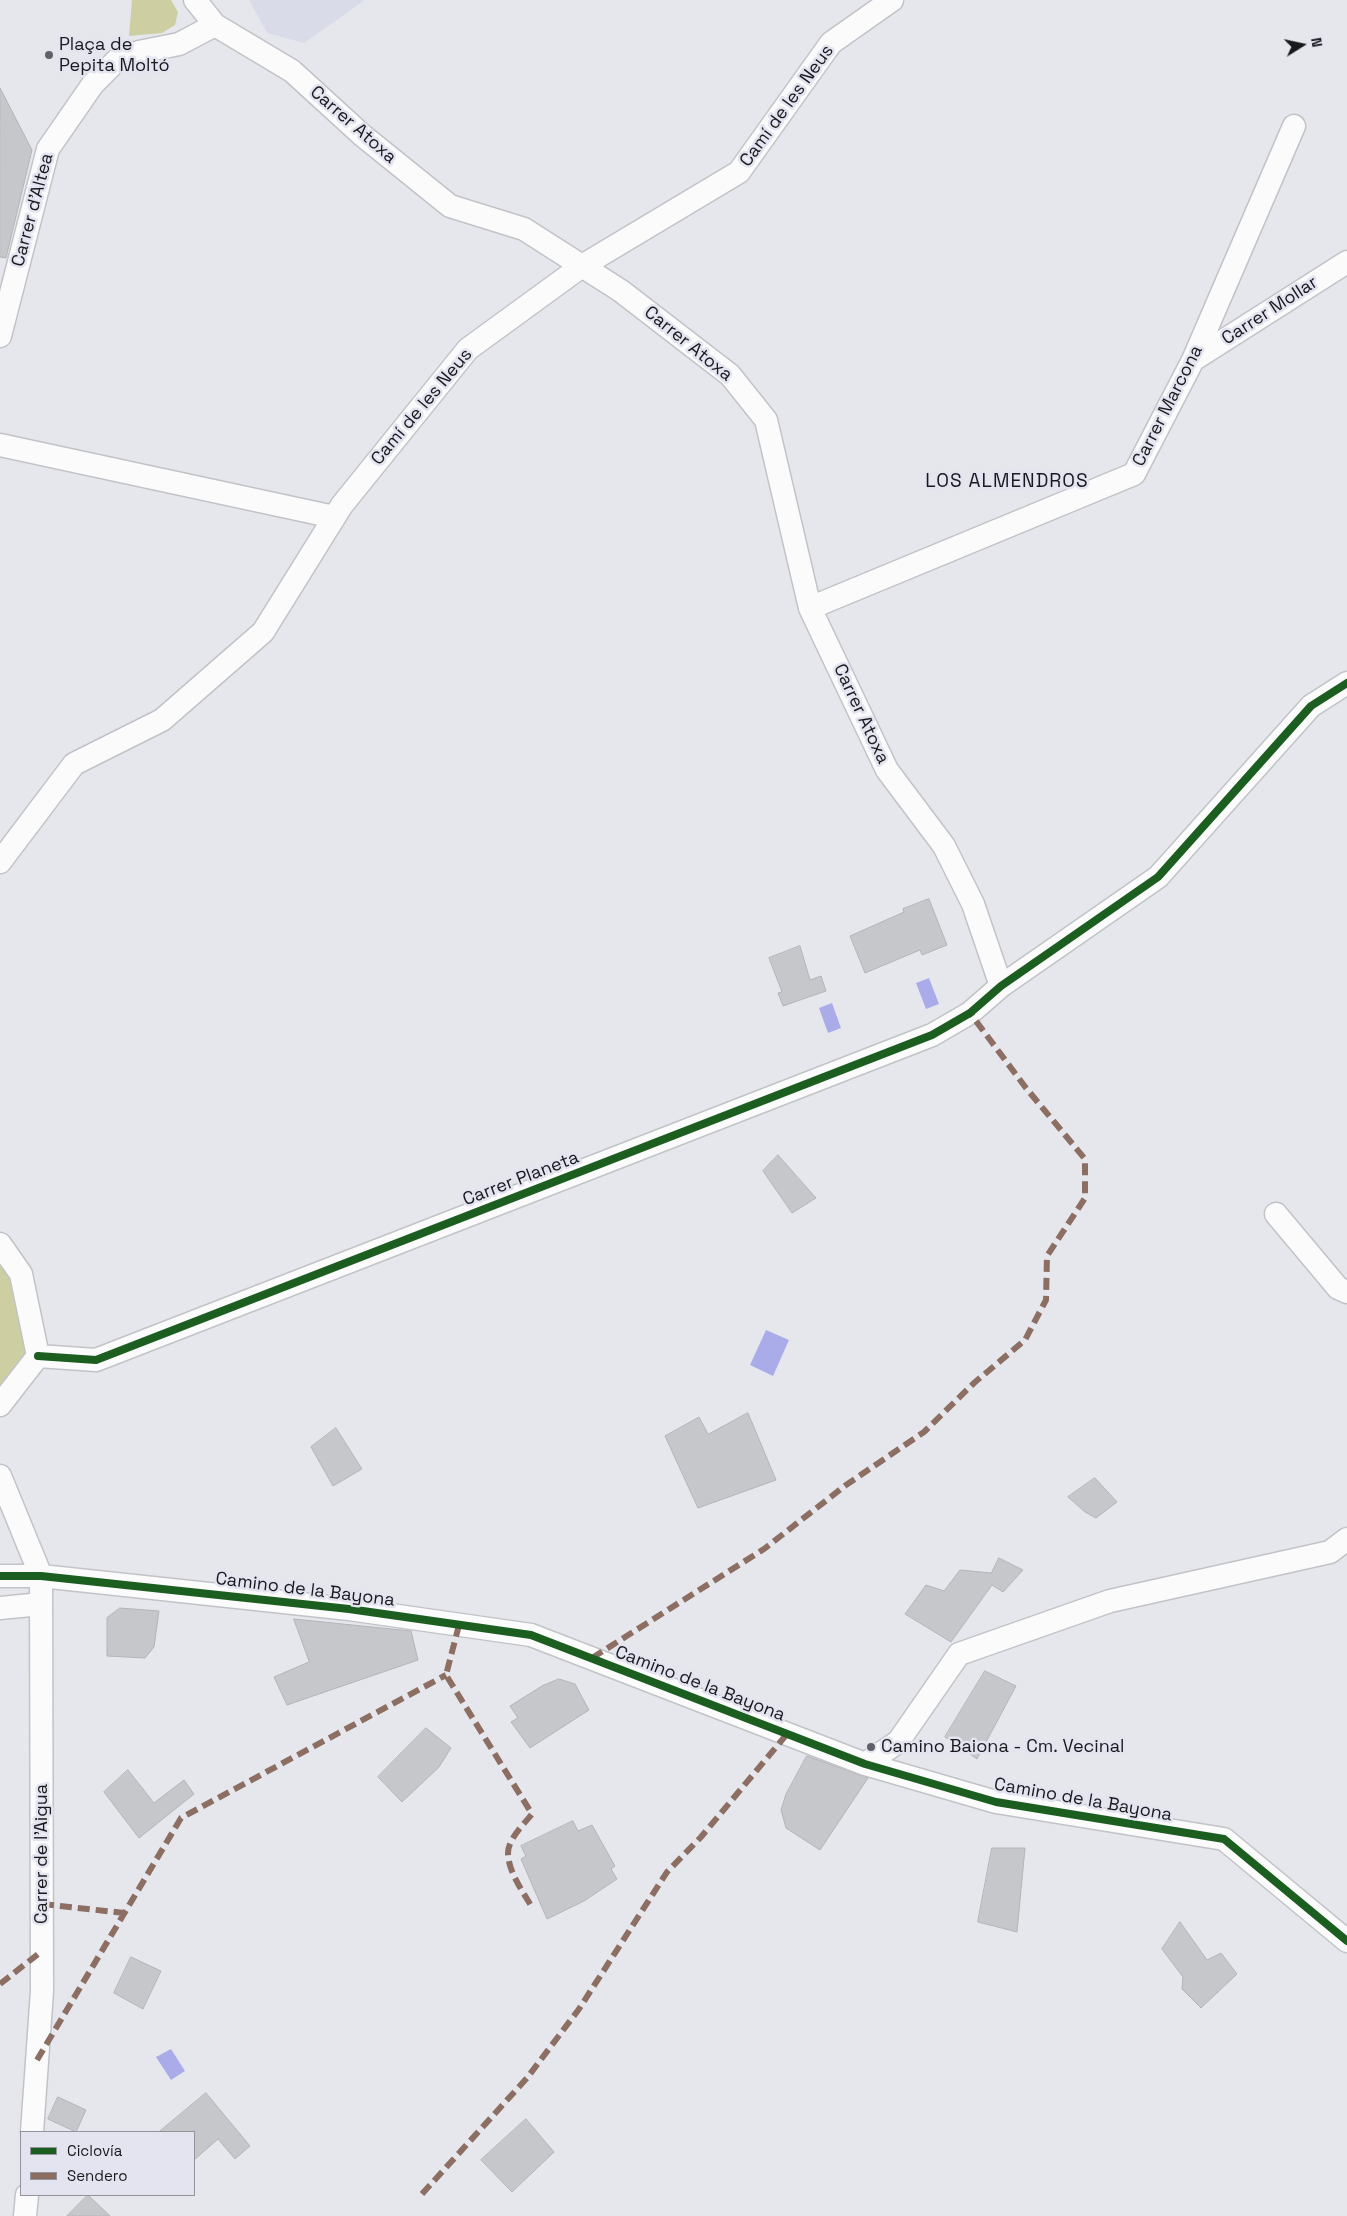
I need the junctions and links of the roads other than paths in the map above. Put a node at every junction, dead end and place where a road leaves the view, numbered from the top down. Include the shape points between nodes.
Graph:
1 (195, 0) edge
2 (892, 0) edge
3 (215, 25) junction
4 (1294, 126) dead end
5 (1347, 262) edge
6 (582, 266) junction
7 (0, 336) edge
8 (1193, 360) junction
9 (0, 445) edge
10 (334, 517) junction
11 (810, 608) junction
12 (1347, 683) edge
13 (0, 862) edge
14 (1001, 986) junction
15 (1276, 1214) dead end
16 (0, 1244) edge
17 (1347, 1292) edge
18 (38, 1356) junction
19 (0, 1405) edge
20 (0, 1476) edge
21 (1347, 1539) edge
22 (0, 1576) edge
23 (41, 1576) junction
24 (41, 1604) junction
25 (0, 1608) edge
26 (865, 1764) junction
27 (1347, 1941) edge
28 (32, 2131) edge
29 (27, 2196) edge
30 (25, 2216) edge

1 - 3 street, Carrer Atoxa
2 - 6 street, Camí de les Neus via 831,43 739,172
3 - 6 street, Carrer Atoxa via 292,71 362,135 450,206 524,229
3 - 7 street, Carrer d'Altea via 179,44 118,58 88,92 48,149
4 - 8 street, Carrer Marcona
5 - 8 street, Carrer Mollar
6 - 10 street, Camí de les Neus via 468,349
6 - 11 street, Carrer Atoxa via 621,291 730,375 766,420
8 - 11 street, Carrer Marcona via 1134,474
9 - 10 street
10 - 13 street, Camí de les Neus via 263,632 162,720 74,764
11 - 14 street, Carrer Atoxa via 887,770 944,846 973,904
12 - 14 street, Carrer Planeta via 1311,706 1158,877
14 - 18 street, Carrer Planeta via 970,1013 932,1035 96,1360
15 - 17 street via 1338,1288
16 - 18 street via 21,1274
18 - 19 street
20 - 23 street
21 - 26 street via 1330,1552 1110,1601 959,1654 898,1742
22 - 23 street, Camino de la Bayona
23 - 24 street, Carrer de l'Aigua
23 - 26 street, Camino de la Bayona via 349,1609 532,1635
24 - 25 street
24 - 28 street, Carrer de l'Aigua via 42,1991
26 - 27 street, Camino de la Bayona via 996,1802 1224,1839
29 - 30 street

